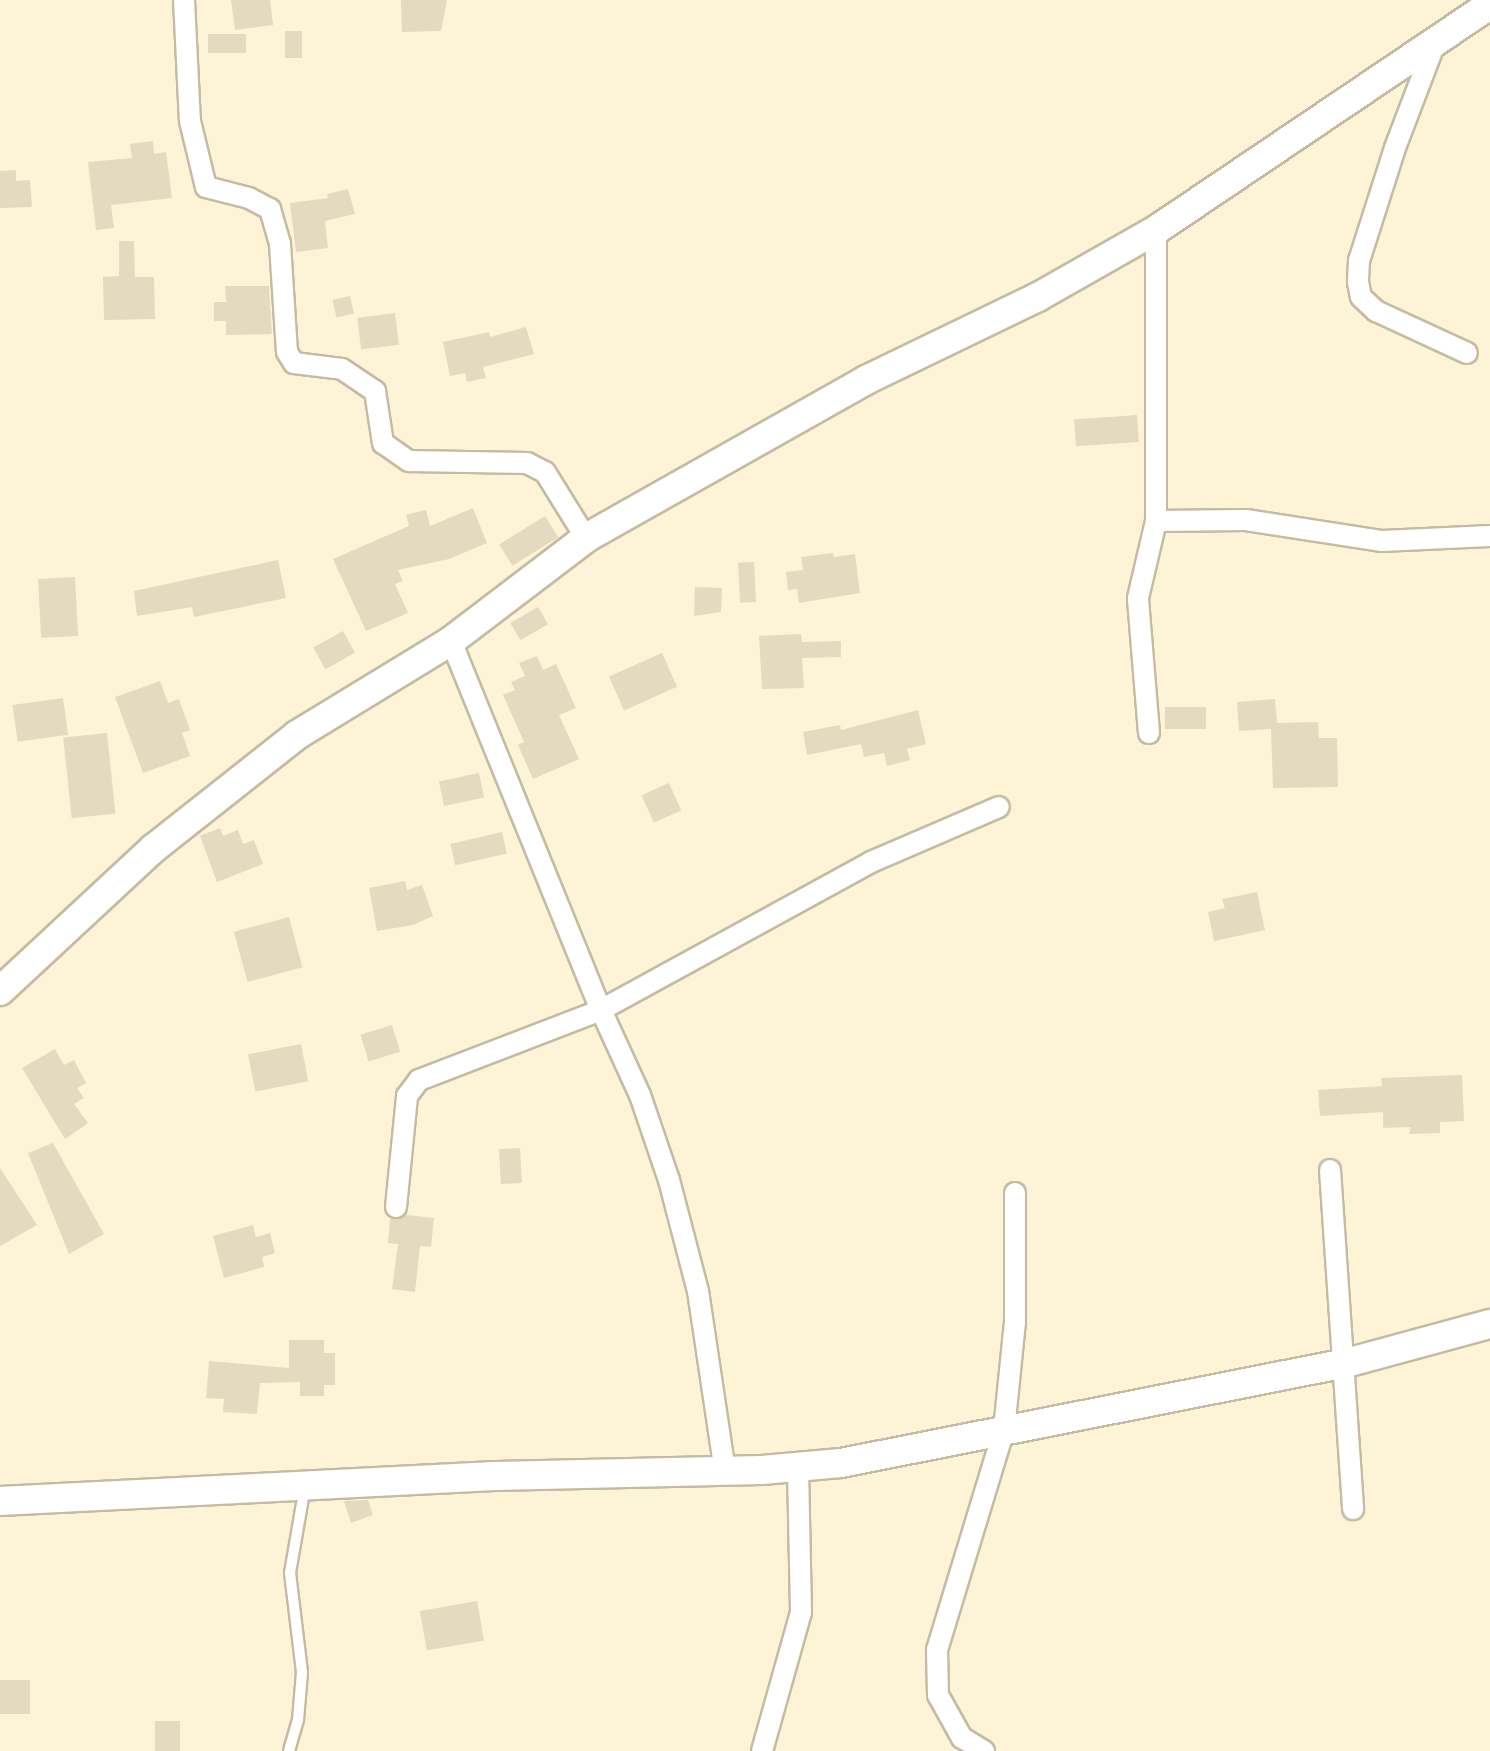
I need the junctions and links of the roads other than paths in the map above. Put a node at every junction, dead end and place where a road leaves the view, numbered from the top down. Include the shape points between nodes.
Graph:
1 (184, 0) edge
2 (1490, 6) edge
3 (1435, 43) junction
4 (1156, 230) junction
5 (1467, 353) dead end
6 (1156, 522) junction
7 (1490, 536) edge
8 (586, 538) junction
9 (451, 641) junction
10 (1149, 732) dead end
11 (999, 807) dead end
12 (0, 990) edge
13 (601, 1010) junction
14 (1330, 1170) dead end
15 (1015, 1194) dead end
16 (396, 1207) dead end
17 (1490, 1324) edge
18 (1346, 1363) junction
19 (1004, 1430) junction
20 (798, 1467) junction
21 (726, 1472) junction
22 (305, 1485) junction
23 (0, 1501) edge
24 (1353, 1509) dead end
25 (289, 1751) edge
26 (762, 1751) edge
27 (984, 1751) edge

1 - 8 street via 190,122 206,187 270,209 280,244 286,352 294,363 342,369 375,391 384,443 409,460 526,463 545,472
2 - 3 main road
3 - 4 main road
3 - 5 street via 1395,148 1358,282 1361,297 1376,310
4 - 6 street
4 - 8 main road via 866,380
6 - 7 street via 1246,520 1382,541
6 - 10 street via 1138,598
8 - 9 main road
9 - 12 main road via 297,735 154,848
9 - 13 street
11 - 13 street via 871,862
13 - 16 street via 420,1080 406,1096
13 - 21 street via 640,1095 674,1199 698,1291
14 - 18 street
15 - 19 street via 1015,1322
17 - 18 main road
18 - 19 main road
18 - 24 street
19 - 20 main road
19 - 27 street via 937,1650 938,1695 962,1738
20 - 21 main road
20 - 26 street via 801,1612
21 - 22 main road
22 - 23 main road
22 - 25 lane via 290,1573 302,1672

